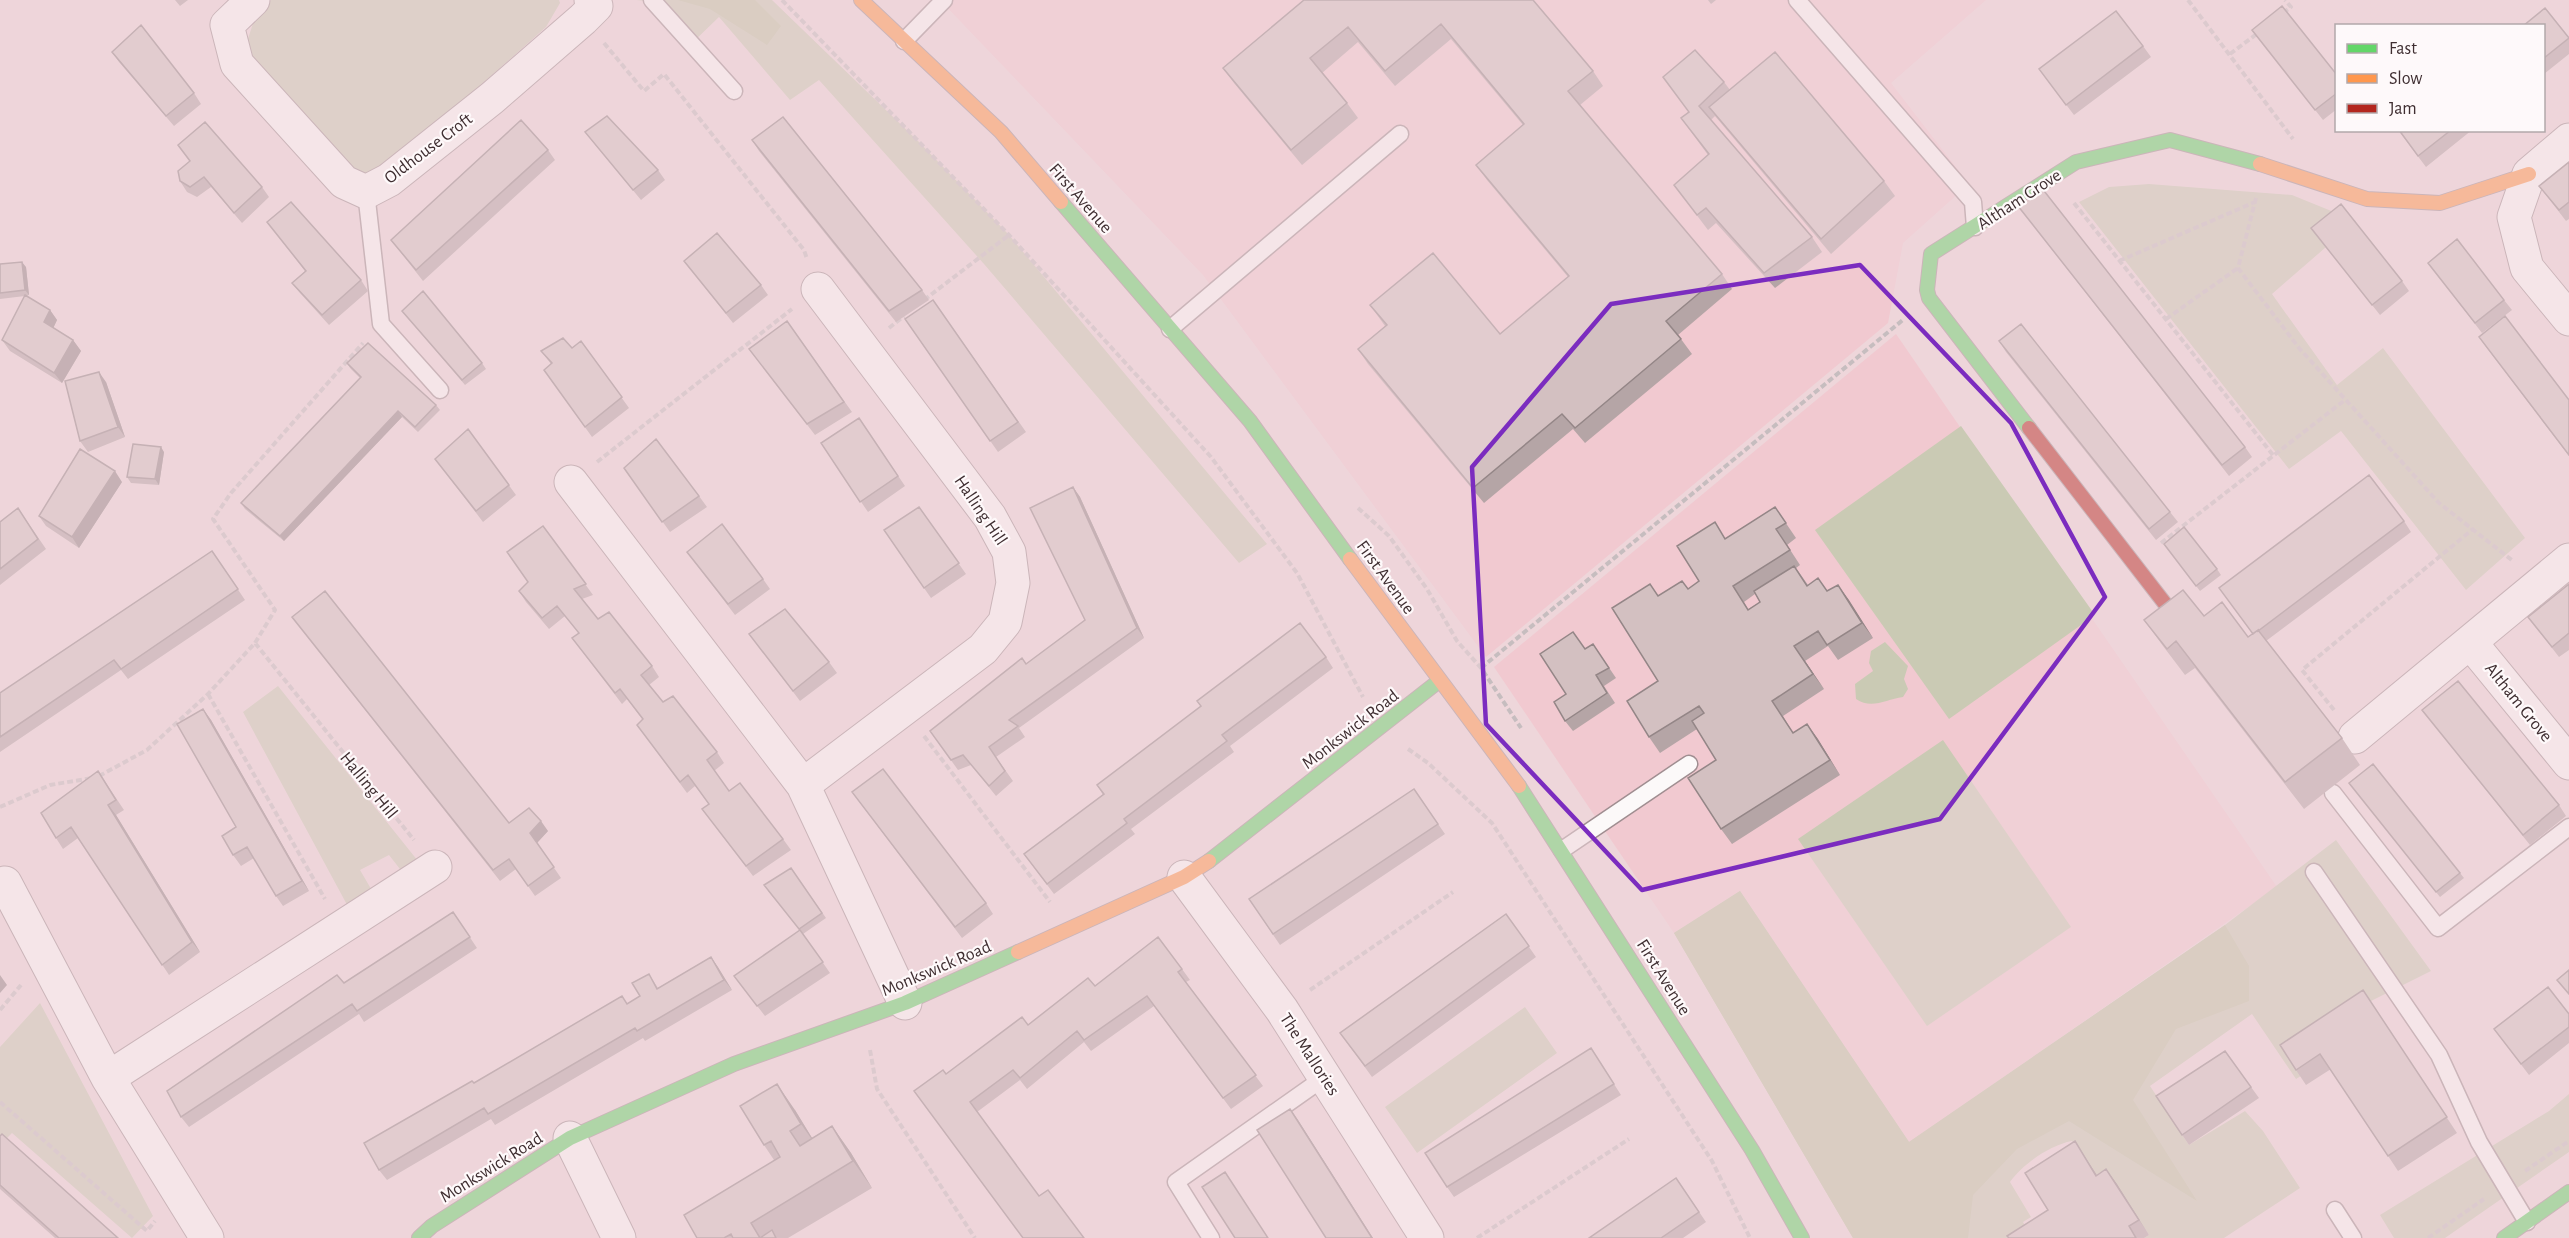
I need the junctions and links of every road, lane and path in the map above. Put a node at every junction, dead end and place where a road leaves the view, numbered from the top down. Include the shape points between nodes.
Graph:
1 (253, 0) edge
2 (652, 0) edge
3 (782, 0) edge
4 (861, 0) edge
5 (944, 0) edge
6 (1797, 0) edge
7 (2188, 0) edge
8 (2285, 0) edge
9 (594, 6) edge
10 (2274, 21) edge
11 (2265, 27) edge
12 (904, 41) junction
13 (2230, 54) junction
14 (734, 91) dead end
15 (1400, 134) dead end
16 (2569, 140) edge
17 (2263, 165) junction
18 (2529, 174) junction
19 (2053, 177) junction
20 (2327, 185) junction
21 (366, 192) junction
22 (2255, 202) junction
23 (1975, 227) junction
24 (1009, 235) junction
25 (2119, 261) junction
26 (2238, 268) junction
27 (818, 290) junction
28 (1929, 298) junction
29 (917, 306) edge
30 (908, 313) edge
31 (2166, 319) junction
32 (2569, 320) edge
33 (381, 324) junction
34 (1170, 329) junction
35 (862, 348) junction
36 (440, 390) dead end
37 (2345, 400) junction
38 (2273, 455) junction
39 (571, 482) joint
40 (2473, 529) junction
41 (2135, 564) junction
42 (2560, 568) edge
43 (2166, 605) edge
44 (2470, 642) junction
45 (255, 643) junction
46 (1480, 668) dead end
47 (1439, 681) junction
48 (208, 694) junction
49 (903, 710) junction
50 (1381, 730) junction
51 (2355, 737) joint
52 (2569, 763) edge
53 (1689, 764) dead end
54 (803, 785) junction
55 (2333, 793) dead end
56 (0, 807) edge
57 (2569, 827) edge
58 (1562, 850) junction
59 (435, 867) joint
60 (2314, 872) dead end
61 (1184, 877) junction
62 (5, 883) dead end
63 (1453, 892) dead end
64 (342, 927) junction
65 (1071, 930) junction
66 (905, 1003) junction
67 (1282, 1010) junction
68 (863, 1017) junction
69 (1324, 1077) junction
70 (108, 1078) junction
71 (0, 1102) edge
72 (570, 1138) junction
73 (1629, 1139) dead end
74 (2569, 1191) edge
75 (2335, 1210) dead end
76 (2527, 1222) junction
77 (164, 1224) dead end
78 (207, 1238) edge
79 (419, 1238) edge
80 (619, 1238) edge
81 (975, 1238) edge
82 (1211, 1238) edge
83 (1427, 1238) edge
84 (1477, 1238) edge
85 (1750, 1238) edge
86 (1802, 1238) edge
87 (2353, 1238) edge
88 (2504, 1238) edge

1 - 21 street, Oldhouse Croft via 227,25 237,64 344,182
2 - 14 lane
3 - 24 path
4 - 12 street, First Avenue
5 - 12 lane
6 - 23 lane via 1973,202
7 - 13 path
8 - 10 path via 2291,7
9 - 21 street, Oldhouse Croft via 492,98 388,180
9 - 27 path via 644,91 664,74 804,250
11 - 13 path
12 - 34 street, First Avenue via 1001,132
13 - 20 path
15 - 34 lane
16 - 18 street, Altham Grove
17 - 19 street, Altham Grove via 2170,140 2076,162
17 - 20 street, Altham Grove
17 - 22 path
18 - 20 street, Altham Grove via 2440,203 2367,199
18 - 32 street via 2514,217 2527,268
19 - 23 street, Altham Grove
19 - 25 path
21 - 33 lane
22 - 25 path
22 - 26 path
23 - 28 street, Altham Grove via 1931,254
24 - 29 path
24 - 50 path via 1211,457 1297,573
25 - 31 path
26 - 31 path
26 - 37 path
27 - 35 street, Halling Hill
27 - 39 path
28 - 41 street
28 - 46 path
30 - 35 path
31 - 38 path
33 - 36 lane
33 - 45 path via 231,493 213,519 275,610
34 - 47 street, First Avenue via 1250,422
35 - 49 street, Halling Hill via 990,517 1009,552 1013,583 1005,622 983,650
37 - 38 path
37 - 40 path via 2439,503
38 - 41 path
39 - 54 street
40 - 42 path via 2519,565
40 - 51 path via 2302,670
41 - 43 street
42 - 44 street
44 - 51 street
44 - 52 street, Altham Grove
45 - 48 path
45 - 59 path, Halling Hill
47 - 50 street, Monkswick Road
47 - 58 street, First Avenue via 1524,792
48 - 56 path via 147,750 98,777 50,785
48 - 64 path
49 - 54 street, Halling Hill
49 - 65 path
50 - 61 street, Monkswick Road via 1220,854
50 - 85 path via 1428,763 1492,823 1712,1161
53 - 58 lane
54 - 66 street
55 - 57 lane via 2438,928
58 - 86 street, First Avenue via 1746,1141
59 - 64 street
60 - 76 lane via 2439,1055 2479,1142
61 - 65 street, Monkswick Road
61 - 67 street, The Mallories
62 - 70 street
63 - 67 path
64 - 70 street
65 - 66 street, Monkswick Road
66 - 68 street, Monkswick Road
67 - 69 street, The Mallories
68 - 72 street, Monkswick Road via 734,1064
68 - 81 path via 877,1089
69 - 82 lane via 1176,1182
69 - 83 street, The Mallories
70 - 78 street
71 - 77 path via 147,1231 158,1217
72 - 79 street, Monkswick Road
72 - 80 street
73 - 84 path
74 - 76 street
75 - 87 lane
76 - 88 street

